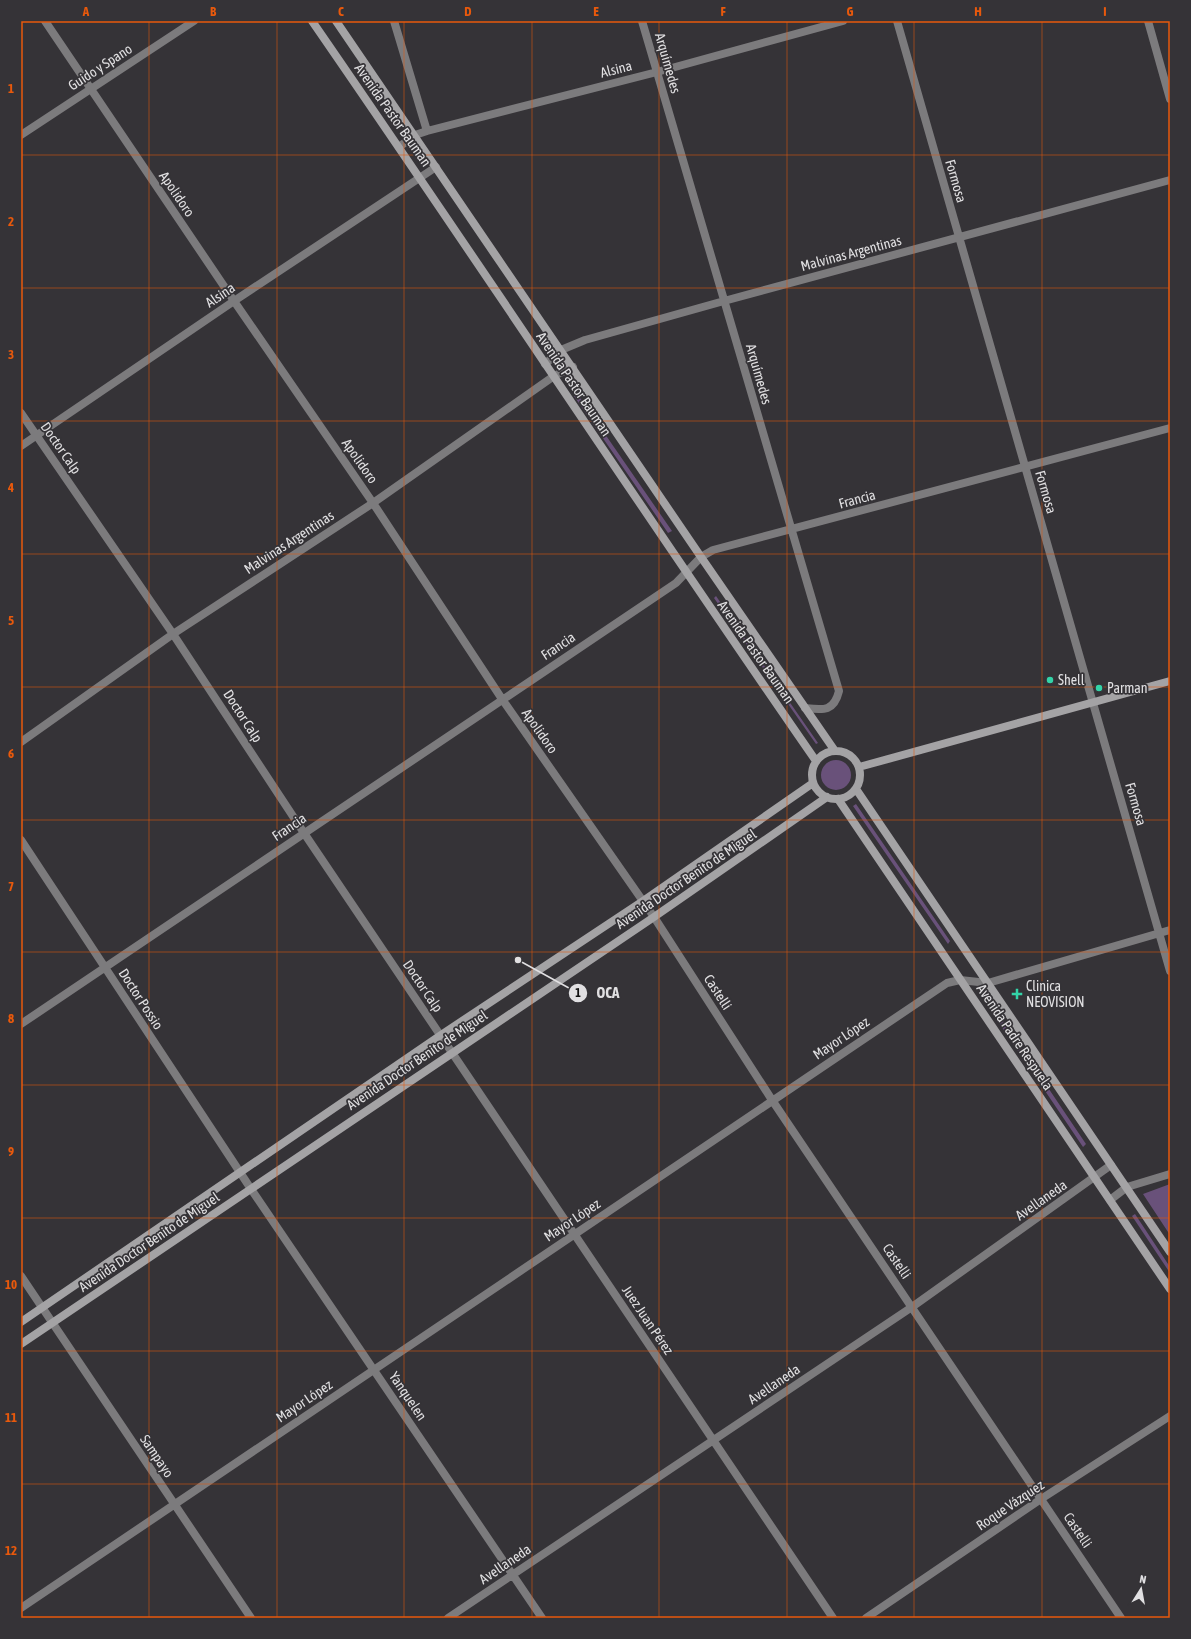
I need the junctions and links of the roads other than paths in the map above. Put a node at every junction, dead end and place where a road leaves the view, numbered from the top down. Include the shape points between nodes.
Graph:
1 (45, 21) edge
2 (194, 21) edge
3 (312, 21) edge
4 (336, 21) edge
5 (394, 21) edge
6 (642, 21) edge
7 (843, 21) edge
8 (897, 21) edge
9 (1148, 21) edge
10 (657, 72) junction
11 (91, 88) junction
12 (1170, 99) edge
13 (427, 131) junction
14 (21, 135) edge
15 (415, 135) junction
16 (399, 147) junction
17 (436, 167) junction
18 (420, 177) junction
19 (1170, 180) edge
20 (959, 237) junction
21 (234, 301) junction
22 (724, 301) junction
23 (561, 350) junction
24 (544, 364) junction
25 (573, 367) junction
26 (554, 376) junction
27 (21, 413) edge
28 (1170, 428) edge
29 (36, 436) junction
30 (21, 446) edge
31 (1025, 467) junction
32 (373, 503) junction
33 (791, 530) junction
34 (701, 557) junction
35 (686, 573) junction
36 (174, 634) junction
37 (1170, 681) edge
38 (502, 699) junction
39 (1093, 702) junction
40 (805, 708) junction
41 (21, 742) edge
42 (835, 751) junction
43 (816, 761) junction
44 (859, 767) junction
45 (813, 783) junction
46 (856, 788) junction
47 (827, 797) junction
48 (838, 799) junction
49 (304, 833) junction
50 (21, 840) edge
51 (643, 901) junction
52 (654, 917) junction
53 (1170, 930) edge
54 (1159, 933) junction
55 (105, 968) junction
56 (1170, 971) edge
57 (960, 980) junction
58 (988, 983) junction
59 (21, 1024) edge
60 (441, 1035) junction
61 (452, 1052) junction
62 (772, 1100) junction
63 (1111, 1165) junction
64 (240, 1172) junction
65 (1170, 1174) edge
66 (1095, 1177) junction
67 (1127, 1187) junction
68 (251, 1189) junction
69 (1110, 1200) junction
70 (574, 1234) junction
71 (1170, 1252) edge
72 (21, 1276) edge
73 (1170, 1289) edge
74 (43, 1307) junction
75 (912, 1307) junction
76 (21, 1322) edge
77 (53, 1322) junction
78 (21, 1344) edge
79 (375, 1369) junction
80 (1170, 1416) edge
81 (713, 1440) junction
82 (1041, 1499) junction
83 (174, 1504) junction
84 (513, 1575) junction
85 (21, 1608) edge
86 (251, 1618) edge
87 (448, 1618) edge
88 (542, 1618) edge
89 (833, 1618) edge
90 (866, 1618) edge
91 (1121, 1618) edge

1 - 11 street, Apolidoro
2 - 11 street, Guido y Spano
3 - 16 main road, Avenida Pastor Bauman
4 - 15 main road, Avenida Pastor Bauman
5 - 13 street
6 - 10 street, Arquímedes
7 - 10 street, Alsina
8 - 20 street, Formosa
9 - 12 street
10 - 13 street, Alsina
10 - 22 street, Arquímedes
11 - 14 street, Guido y Spano
11 - 21 street, Apolidoro
13 - 15 street, Alsina
15 - 16 street, Alsina
15 - 17 main road, Avenida Pastor Bauman
16 - 18 main road, Avenida Pastor Bauman
17 - 18 street, Alsina
17 - 23 main road, Avenida Pastor Bauman
18 - 21 street, Alsina
18 - 24 main road, Avenida Pastor Bauman
19 - 20 street, Malvinas Argentinas
20 - 22 street, Malvinas Argentinas
20 - 31 street, Formosa
21 - 29 street, Alsina
21 - 32 street, Apolidoro
22 - 23 street, Malvinas Argentinas via 585,340
22 - 33 street, Arquímedes
23 - 24 street, Malvinas Argentinas
23 - 25 main road, Avenida Pastor Bauman
24 - 26 main road, Avenida Pastor Bauman
25 - 26 street, Malvinas Argentinas
25 - 34 main road, Avenida Pastor Bauman
26 - 32 street, Malvinas Argentinas
26 - 35 main road, Avenida Pastor Bauman
27 - 29 street, Doctor Calp
28 - 31 street, Francia
29 - 30 street, Alsina
29 - 36 street, Doctor Calp
31 - 33 street, Francia
31 - 39 street, Formosa
32 - 36 street, Malvinas Argentinas
32 - 38 street, Apolidoro
33 - 34 street, Francia via 713,550
33 - 40 street, Arquímedes via 839,691 830,707 821,710
34 - 35 street, Francia
34 - 40 main road, Avenida Pastor Bauman
35 - 38 street, Francia
35 - 43 main road, Avenida Pastor Bauman
36 - 41 street, Malvinas Argentinas
36 - 49 street, Doctor Calp
37 - 39 main road
38 - 49 street, Francia
38 - 51 street, Apolidoro
39 - 44 main road
39 - 54 street, Formosa
40 - 42 main road, Avenida Pastor Bauman
42 - 43 main road via 827,752
42 - 44 main road via 849,755
43 - 45 main road via 812,773
44 - 46 main road via 859,782
45 - 47 main road via 818,791
45 - 51 main road, Avenida Doctor Benito de Miguel
46 - 48 main road via 851,794
46 - 58 main road, Avenida Padre Respuela
47 - 48 main road
47 - 52 main road, Avenida Doctor Benito de Miguel
48 - 57 main road, Avenida Padre Respuela
49 - 55 street, Francia
49 - 60 street, Doctor Calp
50 - 55 street, Doctor Possio
51 - 52 street, Apolidoro
51 - 60 main road, Avenida Doctor Benito de Miguel
52 - 61 main road, Avenida Doctor Benito de Miguel
52 - 62 street, Castelli
53 - 54 street, Mayor López
54 - 56 street, Formosa
54 - 58 street, Mayor López
55 - 59 street, Francia
55 - 64 street, Doctor Possio
57 - 58 street, Mayor López
57 - 62 street, Mayor López via 947,983
57 - 66 main road, Avenida Padre Respuela
58 - 63 main road, Avenida Padre Respuela
60 - 61 street, Juez Juan Pérez
60 - 64 main road, Avenida Doctor Benito de Miguel
61 - 68 main road, Avenida Doctor Benito de Miguel
61 - 70 street, Juez Juan Pérez
62 - 70 street, Mayor López
62 - 75 street, Castelli
63 - 66 street, Avellaneda
63 - 67 main road, Avenida Padre Respuela
64 - 68 street, Doctor Possio
64 - 74 main road, Avenida Doctor Benito de Miguel
65 - 67 street
66 - 69 main road, Avenida Padre Respuela
66 - 75 street, Avellaneda
67 - 69 street
67 - 71 main road, Avenida Padre Respuela
68 - 77 main road, Avenida Doctor Benito de Miguel
68 - 79 street, Yanquelen
69 - 73 main road, Avenida Padre Respuela
70 - 79 street, Mayor López
70 - 81 street, Juez Juan Pérez
72 - 74 street, Sampayo
74 - 76 main road, Avenida Doctor Benito de Miguel
74 - 77 street, Sampayo
75 - 81 street, Avellaneda
75 - 82 street, Castelli
77 - 78 main road, Avenida Doctor Benito de Miguel
77 - 83 street, Sampayo
79 - 83 street, Mayor López
79 - 84 street, Yanquelen
80 - 82 street, Roque Vázquez
81 - 84 street, Avellaneda
81 - 89 street, Juez Juan Pérez
82 - 90 street, Roque Vázquez
82 - 91 street, Castelli
83 - 85 street, Mayor López
83 - 86 street, Sampayo
84 - 87 street, Avellaneda
84 - 88 street, Yanquelen

